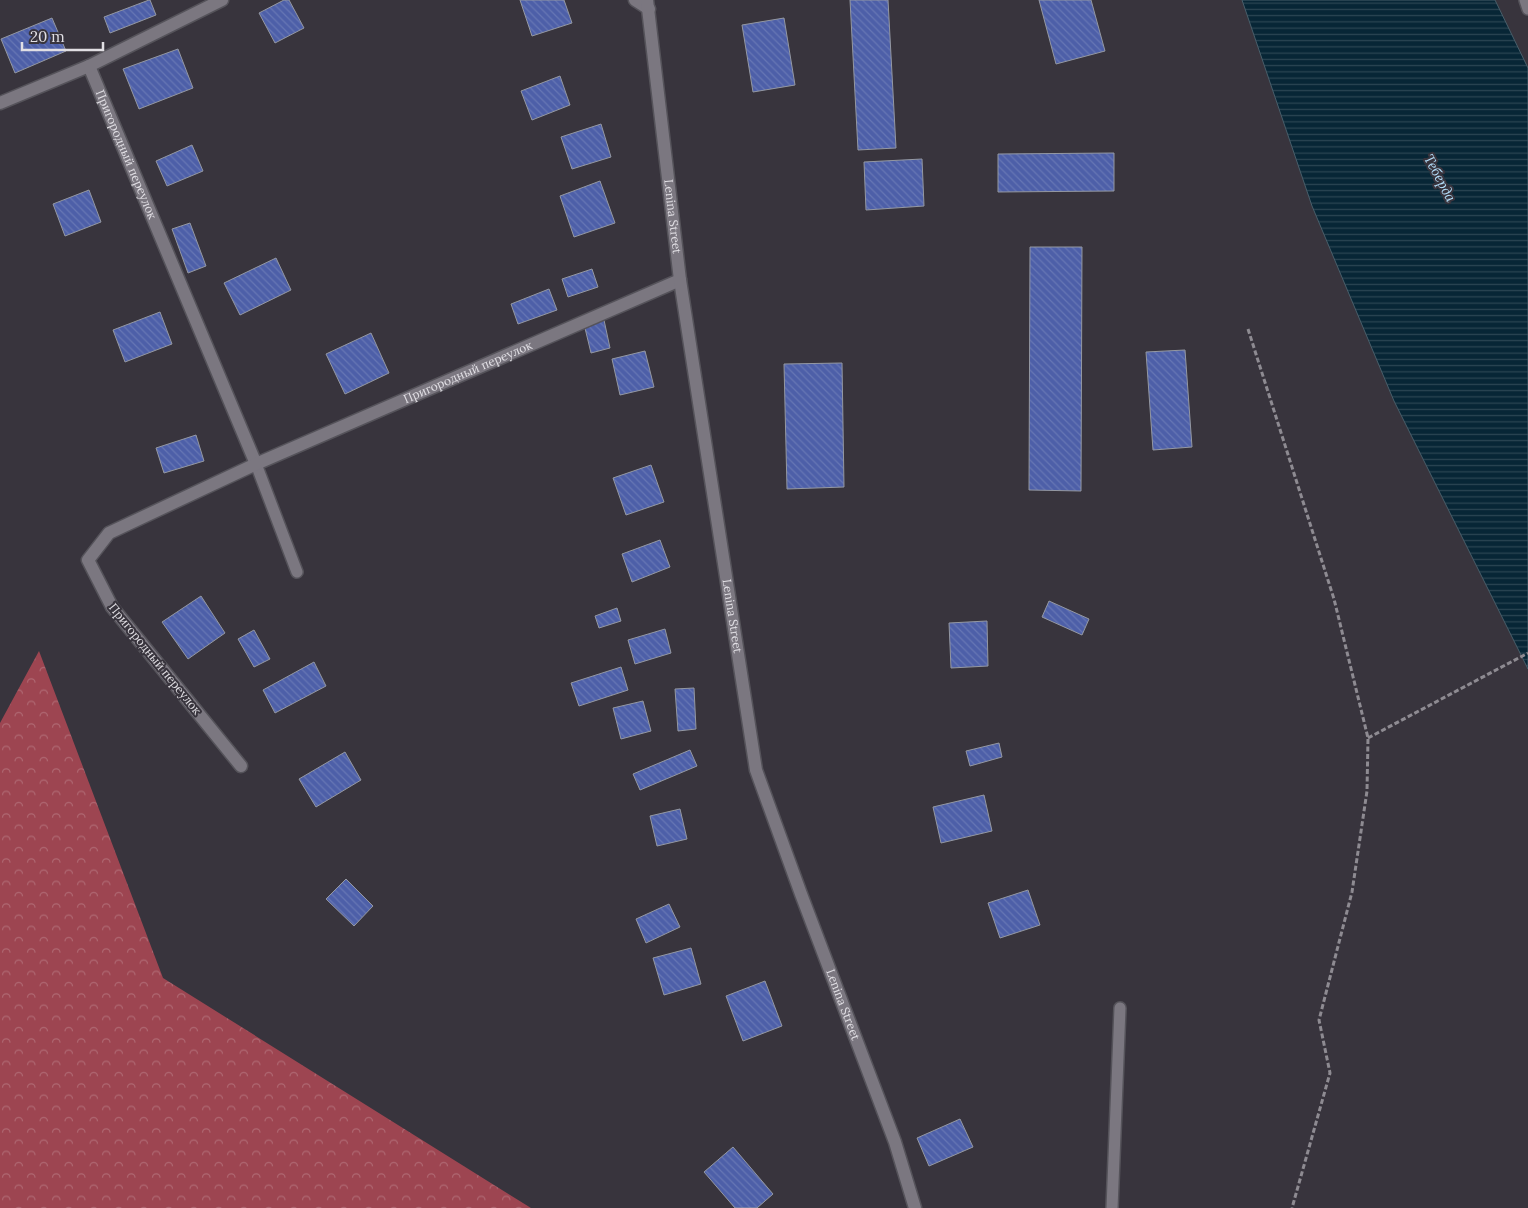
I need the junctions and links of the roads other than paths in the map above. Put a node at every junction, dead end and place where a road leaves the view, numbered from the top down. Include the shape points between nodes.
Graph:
1 (222, 0) edge
2 (635, 0) edge
3 (1525, 0) edge
4 (648, 4) edge
5 (1528, 9) edge
6 (90, 66) junction
7 (0, 103) edge
8 (680, 280) junction
9 (256, 464) junction
10 (297, 572) dead end
11 (241, 766) dead end
12 (1120, 1008) dead end
13 (916, 1208) edge
14 (1112, 1208) edge

1 - 6 street
2 - 4 street
3 - 5 lane
4 - 8 street, Lenina Street
6 - 7 street
6 - 9 street, Пригородный переулок
8 - 9 street, Пригородный переулок
8 - 13 street, Lenina Street via 756,770 895,1142
9 - 10 lane
9 - 11 street, Пригородный переулок via 109,533 88,560 112,607
12 - 14 lane

